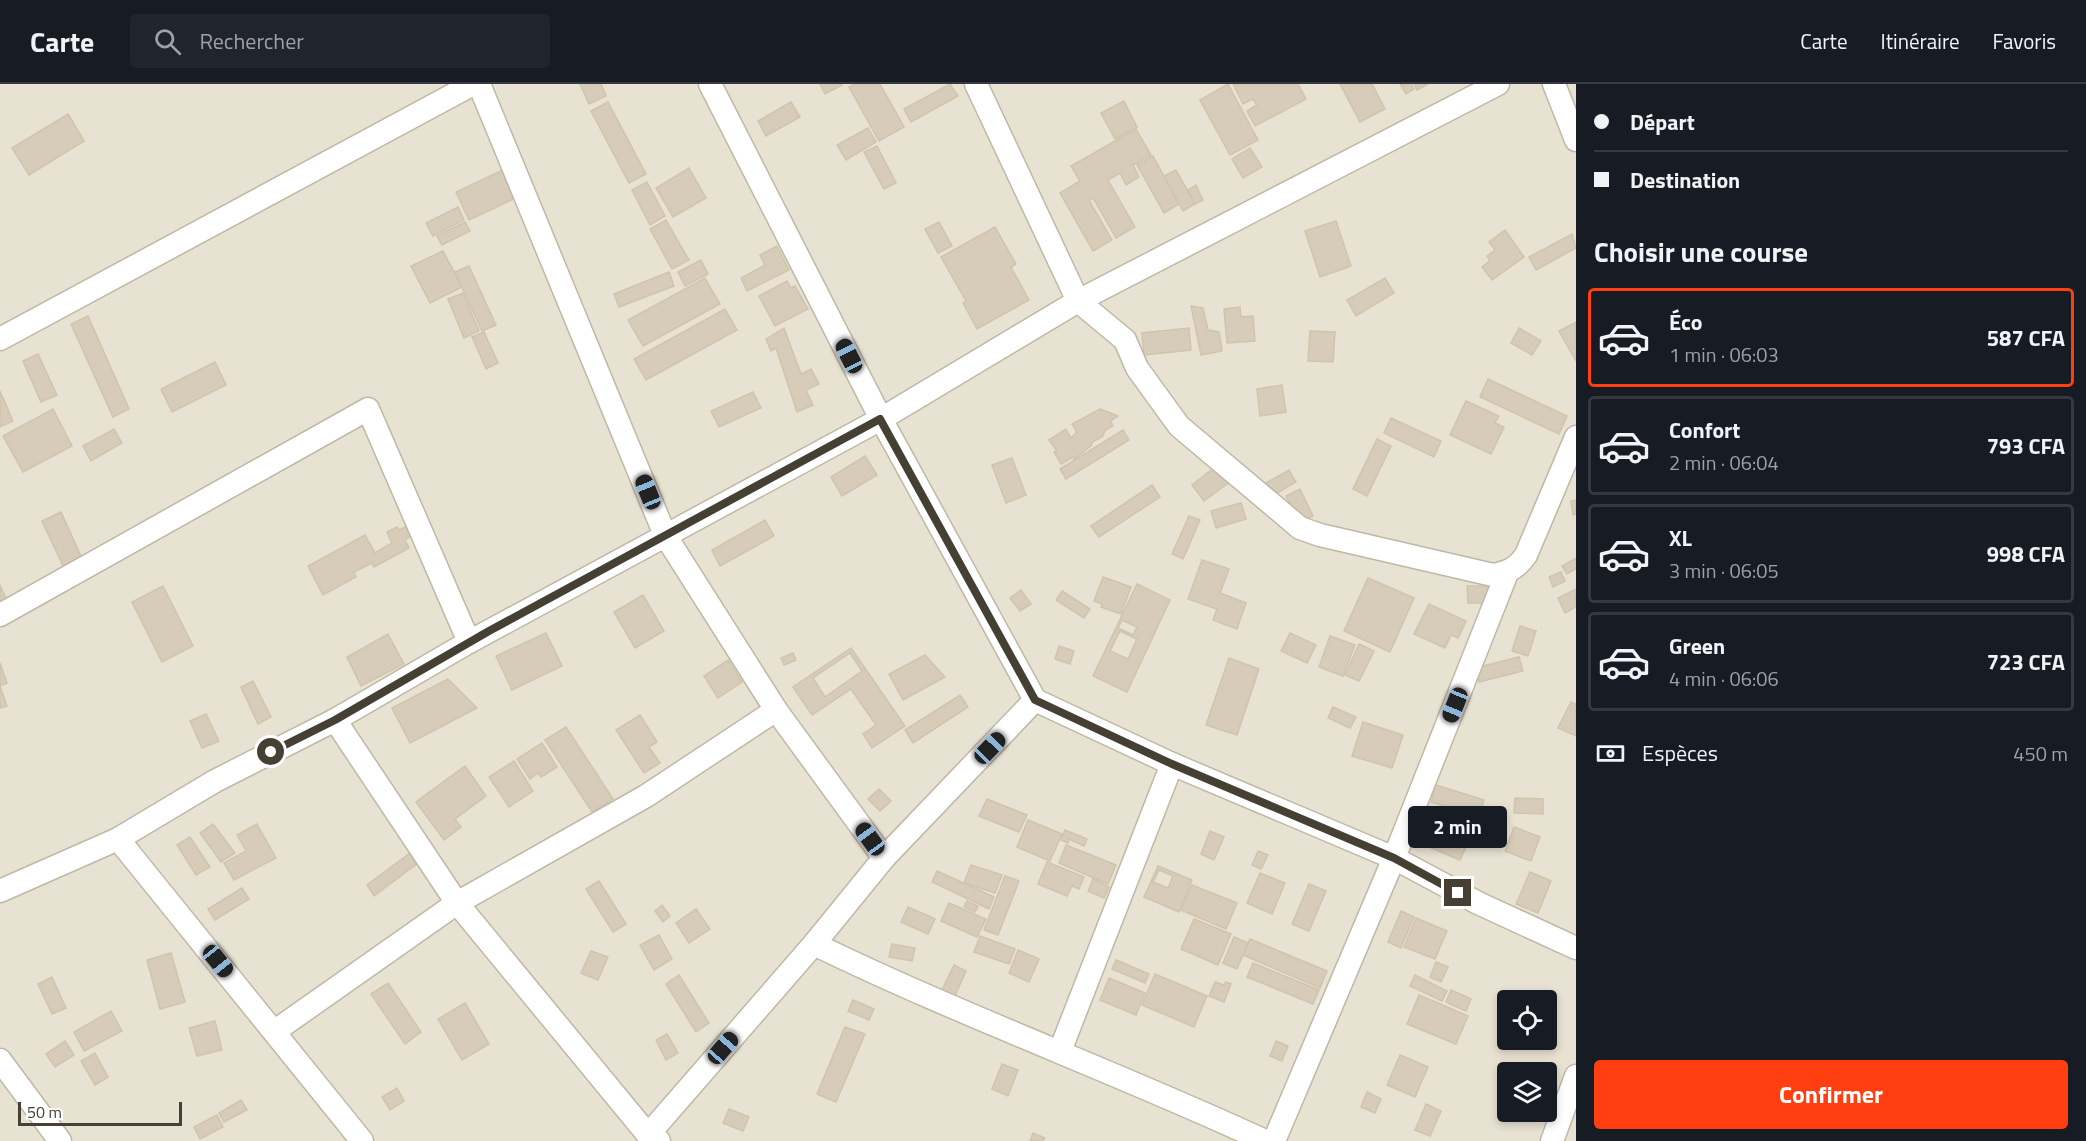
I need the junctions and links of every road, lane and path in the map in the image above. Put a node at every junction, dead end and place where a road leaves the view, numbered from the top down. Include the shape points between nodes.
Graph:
1 (473, 84) edge
2 (479, 84) edge
3 (710, 84) edge
4 (976, 84) edge
5 (1498, 84) edge
6 (1554, 84) edge
7 (1576, 140) edge
8 (1078, 301) junction
9 (0, 339) edge
10 (880, 419) junction
11 (1576, 437) edge
12 (665, 535) junction
13 (1507, 573) junction
14 (0, 615) edge
15 (469, 642) junction
16 (1035, 700) junction
17 (776, 710) junction
18 (335, 720) junction
19 (1172, 764) junction
20 (118, 839) junction
21 (884, 858) junction
22 (1394, 858) junction
23 (0, 891) edge
24 (457, 903) junction
25 (814, 944) junction
26 (1576, 948) edge
27 (275, 1031) junction
28 (1060, 1051) junction
29 (0, 1060) edge
30 (1576, 1076) edge
31 (653, 1138) edge
32 (60, 1141) edge
33 (362, 1141) edge
34 (1265, 1141) edge
35 (1274, 1141) edge
36 (1552, 1141) edge

1 - 9 street
2 - 12 street
3 - 10 street
4 - 8 street
5 - 8 street
6 - 7 street
8 - 10 street
8 - 13 street via 1125,340 1137,368 1179,426 1300,528 1493,575
10 - 12 street
10 - 16 street
11 - 13 street via 1526,555 1519,566
12 - 15 street
12 - 17 street
13 - 22 street
14 - 15 street via 368,409
15 - 18 street
16 - 19 street
16 - 21 street
17 - 21 street
17 - 24 street via 646,796
18 - 20 street via 215,781
18 - 24 street
19 - 22 street
19 - 28 street
20 - 23 street
20 - 27 street
21 - 25 street
22 - 26 street via 1458,893
22 - 35 street
24 - 27 street
24 - 31 street
25 - 28 street via 881,977
25 - 31 street
27 - 33 street
28 - 34 street
29 - 32 street
30 - 36 street

